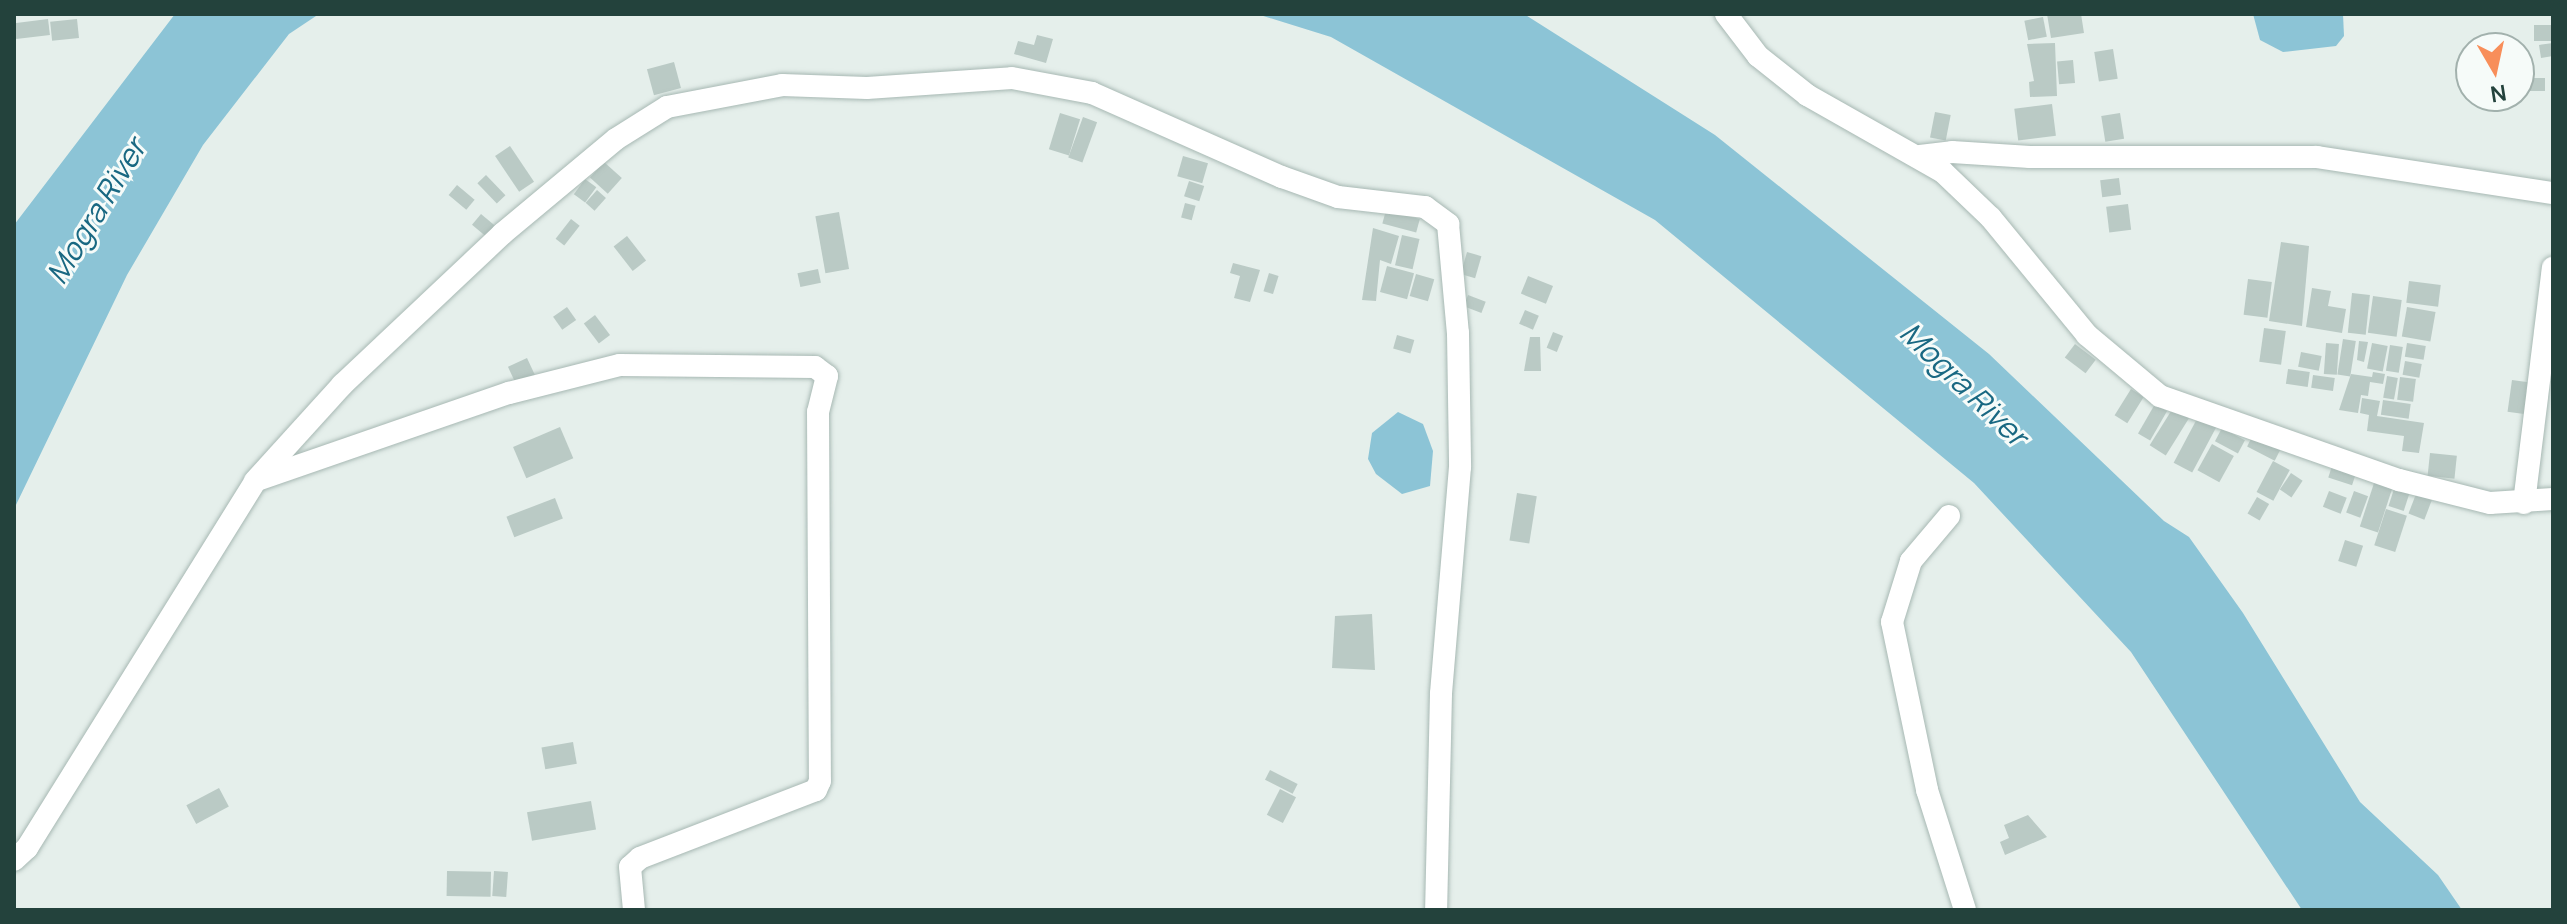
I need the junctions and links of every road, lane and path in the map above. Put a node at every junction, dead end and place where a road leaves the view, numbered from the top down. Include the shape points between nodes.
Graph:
1 (1726, 14) edge
2 (1920, 156) junction
3 (2553, 193) edge
4 (2553, 268) edge
5 (255, 481) junction
6 (2553, 499) edge
7 (2524, 503) junction
8 (1949, 516) dead end
9 (14, 860) edge
10 (634, 910) edge
11 (1436, 910) edge
12 (1965, 910) edge

1 - 2 street via 1758,56 1807,95 1880,140
2 - 3 street via 1952,152 2317,157
2 - 7 street via 1991,218 2087,335 2160,396 2399,480 2490,503
4 - 7 street
5 - 9 street via 27,848
5 - 10 street via 509,393 620,365 815,367 827,376 818,412 820,781 816,790 640,858 630,867
5 - 11 street via 342,385 502,234 616,139 667,107 782,85 867,88 1012,78 1058,83 1133,109 1319,190 1425,207 1448,224 1459,348 1460,467 1441,694
6 - 7 street
8 - 12 street via 1911,561 1892,622 1927,790

